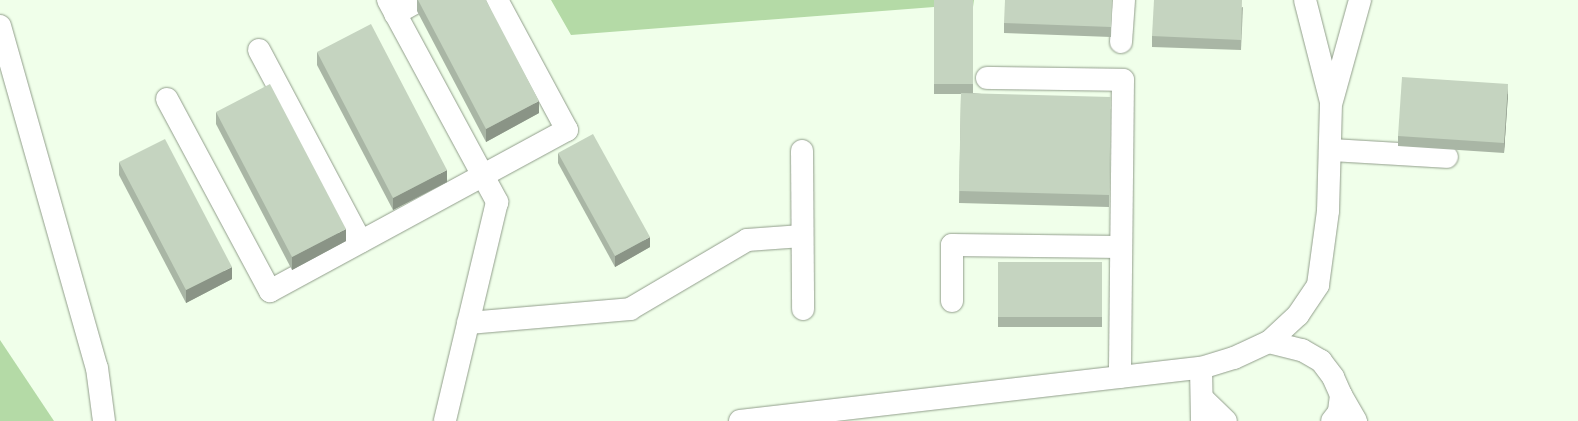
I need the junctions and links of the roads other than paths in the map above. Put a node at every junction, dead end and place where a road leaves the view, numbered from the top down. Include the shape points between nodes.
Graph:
1 (420, 0) edge
2 (497, 0) edge
3 (1124, 0) edge
4 (1305, 0) edge
5 (1360, 0) edge
6 (391, 7) edge
7 (0, 26) edge
8 (1121, 42) dead end
9 (259, 50) dead end
10 (987, 78) dead end
11 (167, 99) dead end
12 (1331, 102) junction
13 (1330, 150) junction
14 (802, 151) dead end
15 (1447, 157) dead end
16 (484, 176) junction
17 (802, 236) junction
18 (361, 242) junction
19 (1121, 247) junction
20 (952, 301) dead end
21 (803, 309) dead end
22 (468, 323) junction
23 (1269, 342) junction
24 (1201, 368) junction
25 (1120, 377) junction
26 (1341, 395) junction
27 (1202, 398) junction
28 (104, 421) edge
29 (445, 421) edge
30 (740, 421) edge
31 (1202, 421) edge
32 (1226, 421) edge
33 (1332, 421) edge
34 (1356, 421) edge

1 - 6 street
2 - 16 street via 567,130
3 - 8 street
4 - 12 street
5 - 12 street
6 - 16 street
7 - 28 street via 97,368
9 - 18 street
10 - 19 street via 1123,80
11 - 18 street via 270,291
12 - 13 street
13 - 15 street
13 - 23 street via 1328,211 1318,285 1298,315
14 - 17 street
16 - 18 street
16 - 22 street via 497,202
17 - 21 street
17 - 22 street via 747,240 630,309
19 - 20 street via 952,245
19 - 25 street
22 - 29 street
23 - 24 street via 1234,358
23 - 26 street via 1302,350 1321,361 1333,377
24 - 25 street
24 - 27 street
25 - 30 street
26 - 33 street via 1339,412
26 - 34 street
27 - 31 street
27 - 32 street

